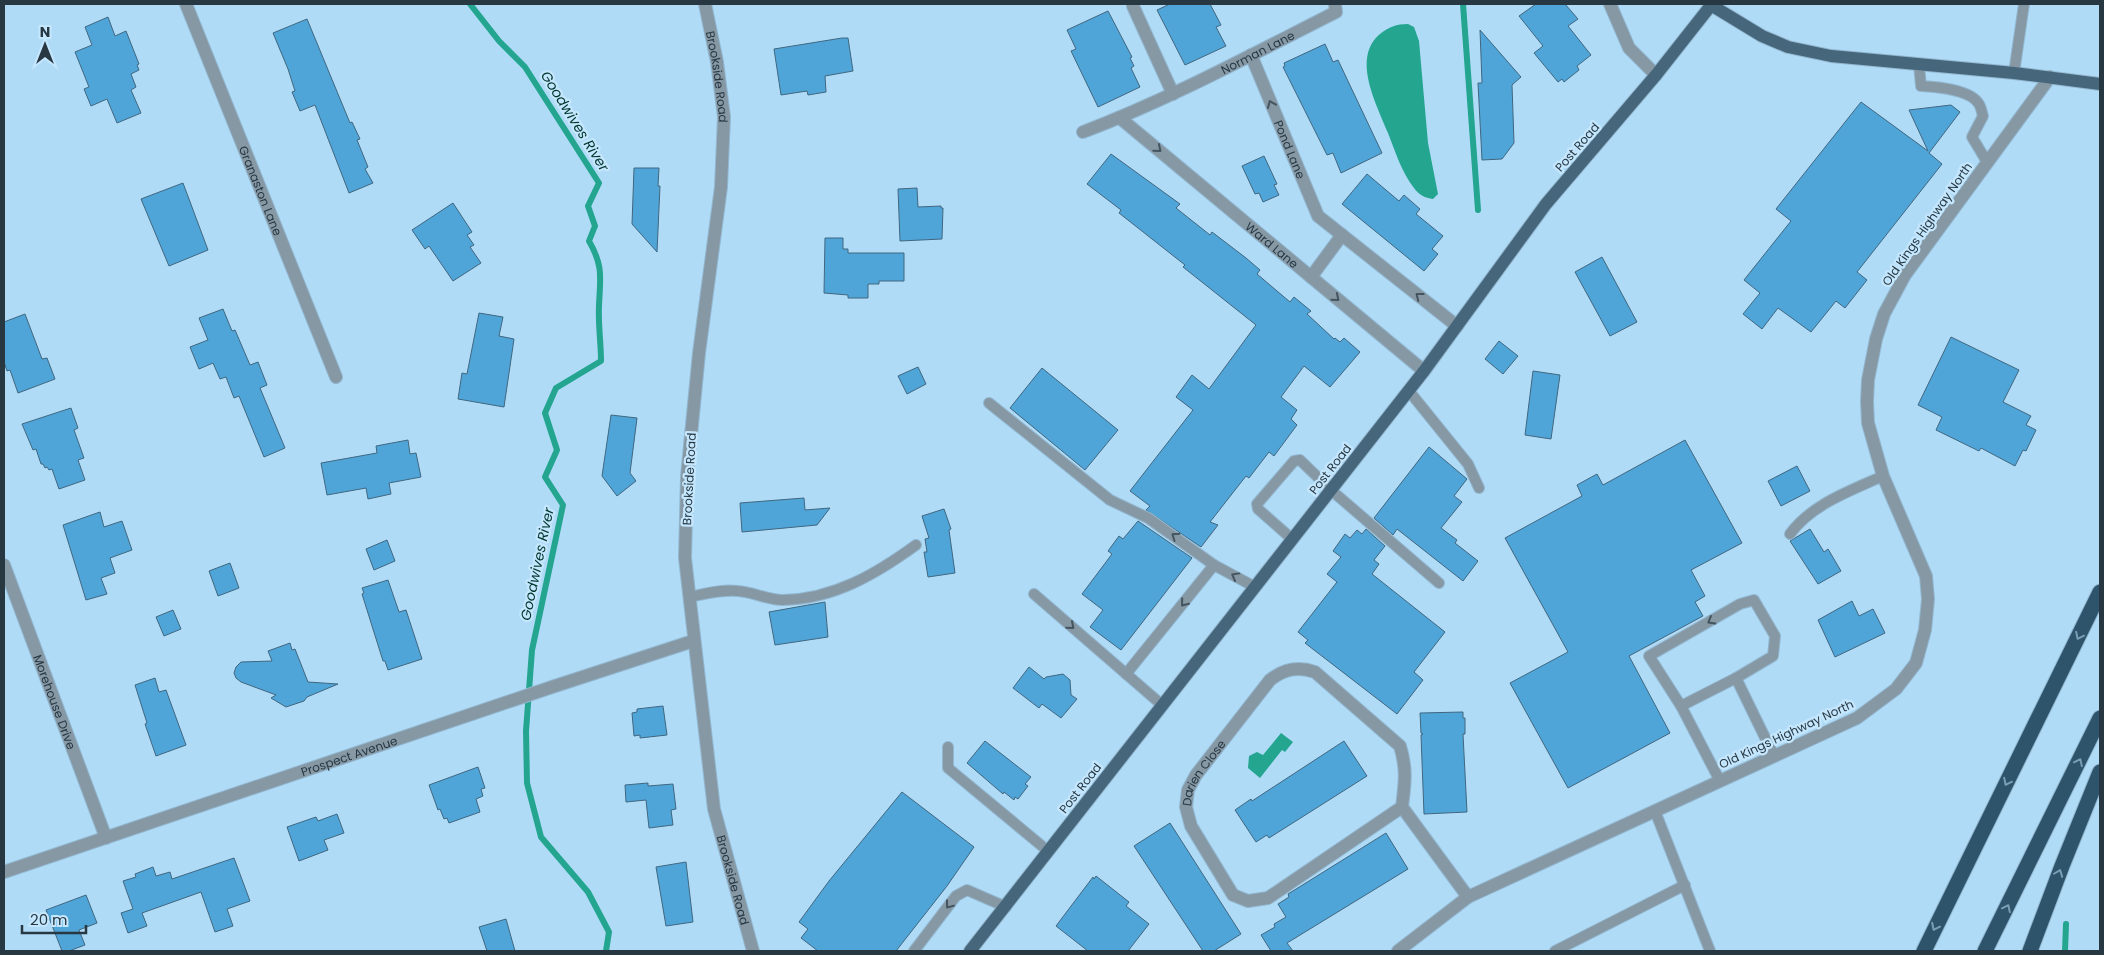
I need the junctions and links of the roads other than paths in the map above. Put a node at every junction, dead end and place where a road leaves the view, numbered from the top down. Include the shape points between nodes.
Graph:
1 (186, 4) edge
2 (705, 4) edge
3 (1335, 4) edge
4 (1610, 4) edge
5 (1711, 4) edge
6 (2024, 4) edge
7 (1132, 6) dead end
8 (1250, 55) junction
9 (1919, 65) junction
10 (2014, 73) junction
11 (1656, 75) junction
12 (2050, 77) junction
13 (2100, 84) edge
14 (1173, 94) junction
15 (1120, 118) junction
16 (1083, 132) dead end
17 (1988, 162) junction
18 (1342, 235) junction
19 (1311, 277) junction
20 (1457, 326) junction
21 (1424, 371) junction
22 (336, 377) dead end
23 (1409, 391) junction
24 (989, 403) dead end
25 (1883, 476) junction
26 (1479, 488) dead end
27 (1331, 490) junction
28 (1790, 534) dead end
29 (1292, 539) junction
30 (916, 546) dead end
31 (4, 565) edge
32 (1214, 565) junction
33 (1439, 583) dead end
34 (1255, 587) junction
35 (2100, 592) edge
36 (1034, 594) dead end
37 (689, 597) junction
38 (693, 641) junction
39 (1126, 674) junction
40 (1736, 678) junction
41 (1162, 705) junction
42 (1681, 706) junction
43 (2100, 718) edge
44 (948, 747) dead end
45 (1774, 756) junction
46 (2100, 772) edge
47 (1720, 781) junction
48 (1402, 807) junction
49 (1655, 811) junction
50 (106, 838) junction
51 (1048, 851) junction
52 (4, 872) edge
53 (1685, 885) junction
54 (1468, 897) junction
55 (1006, 906) junction
56 (1569, 948) edge
57 (753, 951) edge
58 (914, 951) edge
59 (970, 951) edge
60 (1398, 951) edge
61 (1555, 951) edge
62 (1710, 951) edge
63 (1924, 951) edge
64 (1985, 951) edge
65 (2030, 951) edge

1 - 22 street, Granaston Lane
2 - 37 street, Brookside Road via 724,117 721,187 699,353 687,483 685,558
3 - 8 street, Norman Lane via 1336,12
4 - 11 street via 1629,48
5 - 9 main road via 1762,36 1788,47 1831,56
5 - 11 main road, Post Road
6 - 10 lane
7 - 14 street
8 - 14 street, Norman Lane
18 -> 8 street, Pond Lane via 1318,216
9 - 10 main road
9 - 17 lane via 1921,86 1965,94 1979,104 1983,116 1972,137
10 - 12 main road
11 - 20 main road, Post Road via 1546,204
12 - 13 main road
12 - 17 street, Old Kings Highway North
14 - 15 street, Norman Lane
15 - 16 street, Norman Lane
15 -> 19 street, Ward Lane
17 - 25 street, Old Kings Highway North via 1905,275 1884,314 1871,359 1867,402 1870,432
18 - 19 street
20 -> 18 street, Pond Lane
19 -> 21 street, Ward Lane
20 - 21 main road, Post Road
21 - 23 main road, Post Road
23 - 26 lane via 1468,464
23 - 27 main road, Post Road
32 -> 24 lane via 1148,518 1110,500
25 - 28 lane via 1839,496 1801,520
25 - 45 street, Old Kings Highway North via 1926,576 1925,630 1916,663 1896,689 1857,718
27 - 29 main road, Post Road
27 - 29 lane via 1303,461 1297,460 1258,502 1258,509
27 - 33 lane
29 - 34 main road, Post Road
30 - 37 lane via 848,587 819,596 782,600 738,591 717,591
31 - 50 street, Morehouse Drive
34 -> 32 lane
32 -> 39 lane
34 - 41 main road, Post Road
35 -> 63 highway
36 -> 39 lane
37 - 38 street, Brookside Road
38 - 50 street, Prospect Avenue
38 - 57 street, Brookside Road via 714,809
39 - 41 lane
40 - 42 lane
40 -> 42 lane via 1773,656 1775,636 1754,600 1740,604 1649,656
40 - 45 lane
41 - 51 main road, Post Road
42 - 47 lane
64 -> 43 highway
44 - 51 lane via 948,768
45 - 47 street, Old Kings Highway North
65 -> 46 highway
47 - 49 street, Old Kings Highway North
48 - 48 street, Darien Close via 1405,762 1400,746 1315,672 1303,668 1279,673 1270,680 1196,775 1188,790 1186,807 1191,826 1233,895 1248,901 1268,898
48 - 54 street
49 - 53 lane
49 - 54 street, Old Kings Highway North
50 - 52 street, Prospect Avenue
51 - 55 main road, Post Road
53 - 56 lane
53 - 62 lane
54 - 60 street, Old Kings Highway North
55 -> 58 lane via 967,890 956,896
55 - 59 main road, Post Road
56 - 61 lane

